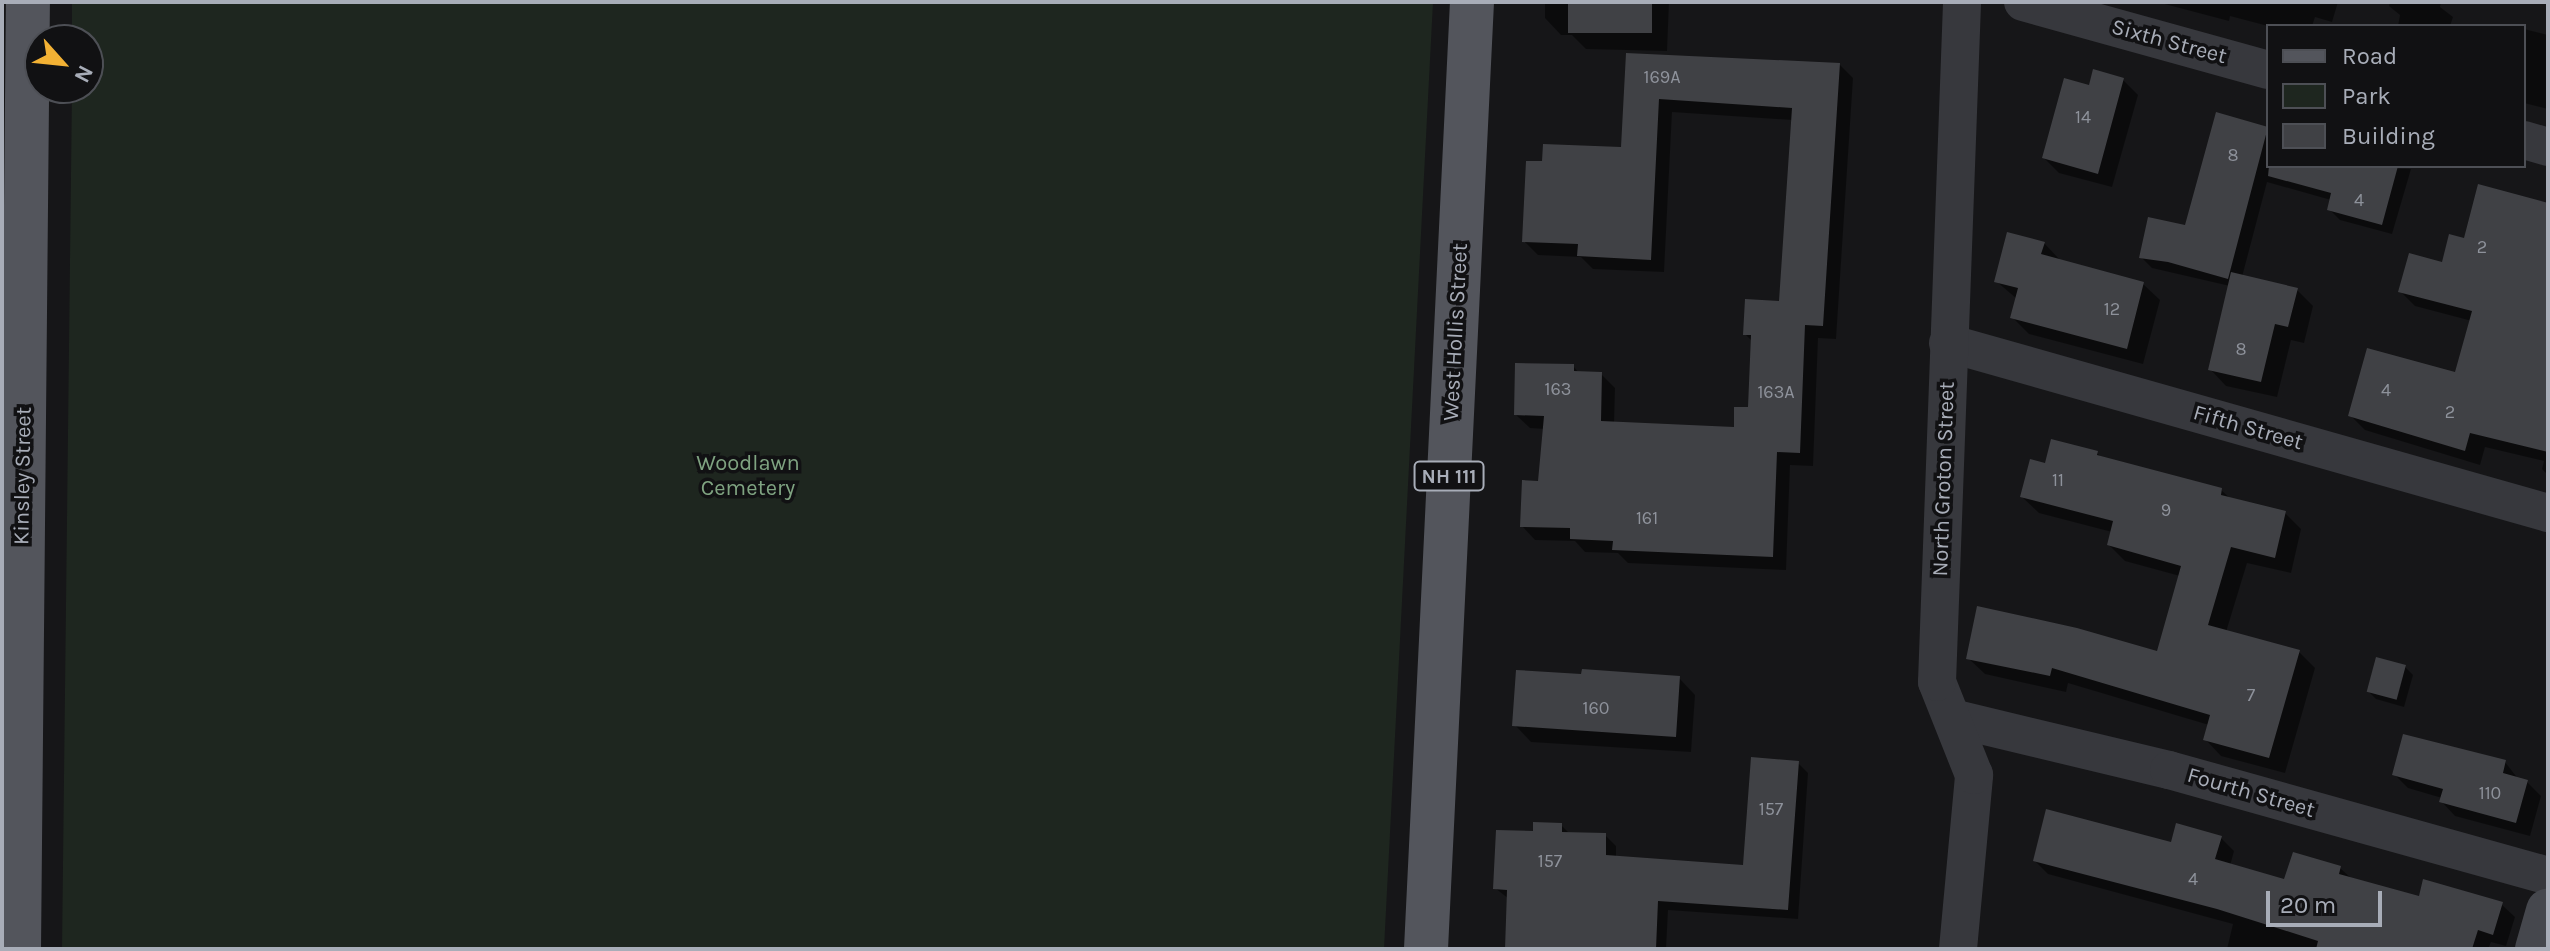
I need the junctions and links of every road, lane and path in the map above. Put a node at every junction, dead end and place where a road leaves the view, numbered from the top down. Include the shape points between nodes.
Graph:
1 (28, 2) edge
2 (1472, 2) edge
3 (1962, 2) edge
4 (2023, 2) edge
5 (2266, 69) edge
6 (2526, 141) edge
7 (2548, 147) edge
8 (1948, 343) junction
9 (2548, 513) edge
10 (1952, 718) junction
11 (2548, 876) edge
12 (2548, 911) edge
13 (19, 949) edge
14 (1426, 949) edge
15 (1958, 949) edge
16 (2537, 949) edge

1 - 13 main road, Kinsley Street
2 - 14 main road, West Hollis Street / NH 111
3 - 8 street, North Groton Street
4 - 5 street, Sixth Street
6 - 7 street
8 - 9 street, Fifth Street
8 - 10 street, North Groton Street via 1937,682
10 - 11 street, Fourth Street via 2169,770
10 - 15 street, North Groton Street via 1974,775
12 - 16 street

